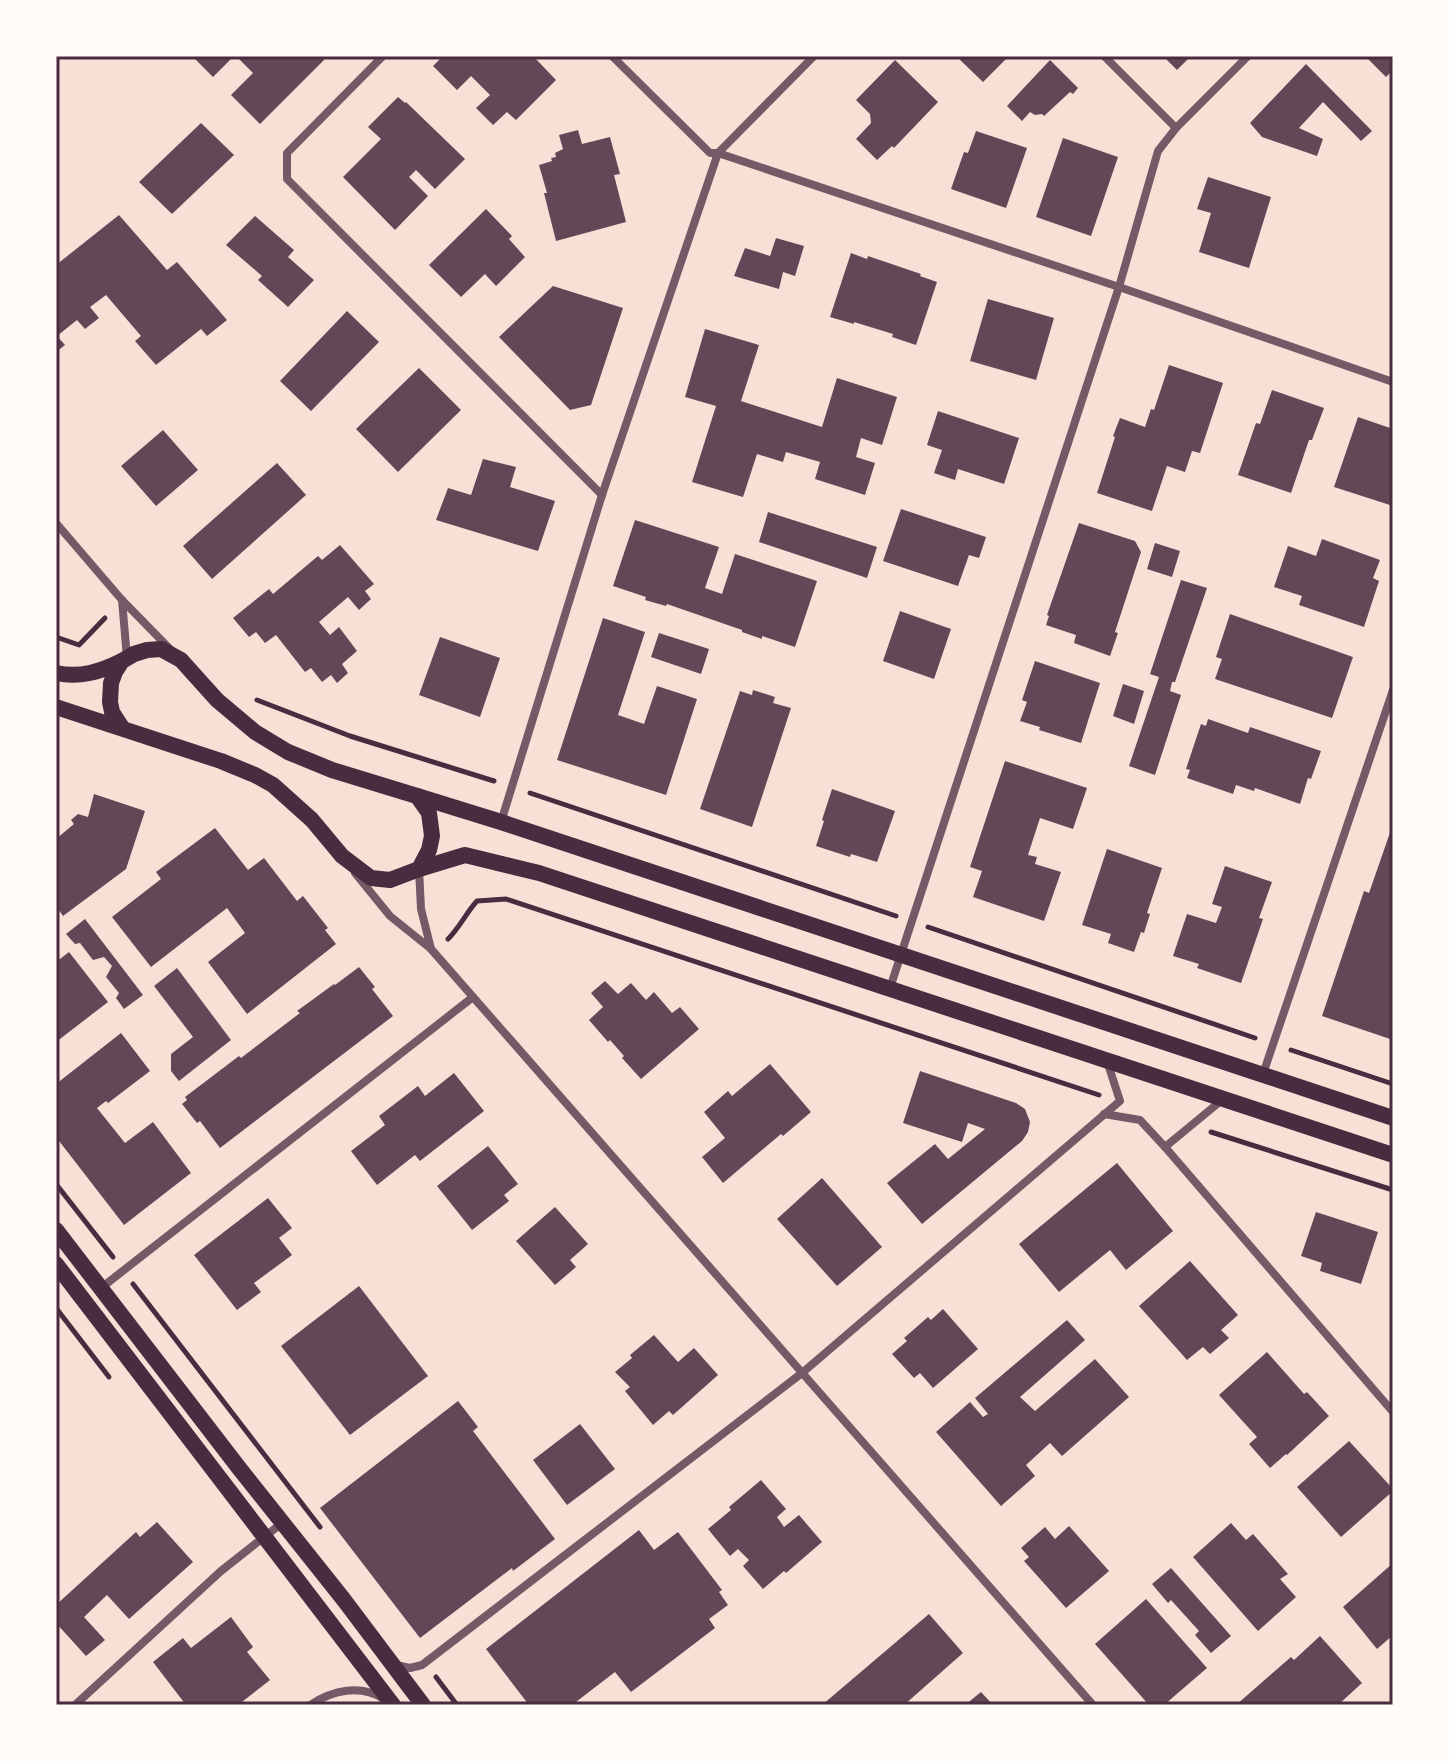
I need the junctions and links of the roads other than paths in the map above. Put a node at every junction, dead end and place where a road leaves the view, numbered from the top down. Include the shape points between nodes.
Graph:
1 (383, 56) edge
2 (612, 56) edge
3 (814, 56) edge
4 (1104, 56) edge
5 (1248, 56) edge
6 (1176, 128) junction
7 (718, 153) junction
8 (1119, 287) junction
9 (1393, 382) edge
10 (602, 495) junction
11 (56, 523) edge
12 (122, 600) junction
13 (124, 660) junction
14 (181, 660) junction
15 (56, 673) edge
16 (1393, 690) edge
17 (56, 707) edge
18 (123, 729) junction
19 (417, 796) junction
20 (501, 822) junction
21 (342, 856) junction
22 (419, 869) junction
23 (431, 949) junction
24 (901, 955) junction
25 (890, 988) junction
26 (473, 997) junction
27 (1107, 1060) junction
28 (1263, 1075) junction
29 (1224, 1099) junction
30 (1104, 1114) junction
31 (1393, 1118) edge
32 (1165, 1147) junction
33 (1393, 1155) edge
34 (58, 1236) edge
35 (56, 1264) edge
36 (101, 1288) junction
37 (802, 1373) junction
38 (1393, 1412) edge
39 (282, 1522) junction
40 (264, 1536) junction
41 (387, 1656) junction
42 (75, 1705) edge
43 (310, 1705) edge
44 (392, 1705) edge
45 (423, 1705) edge
46 (1093, 1705) edge

1 - 10 street via 287,153 287,179
2 - 7 street via 710,153
3 - 7 street
4 - 6 street
5 - 6 street
6 - 8 street via 1158,151
7 - 8 street
7 - 10 street
8 - 9 street
8 - 24 street
10 - 20 street
11 - 12 street
12 - 13 street
12 - 14 street
13 - 14 main road via 161,649
13 - 15 main road via 86,674
13 - 18 main road via 111,683 110,702
14 - 19 main road via 217,700 288,752
16 - 28 street
17 - 18 main road
18 - 21 main road via 221,761 273,785
19 - 20 main road
19 - 22 main road via 429,813 432,836
20 - 24 main road
21 - 22 main road via 371,878 390,880
21 - 23 street via 390,916
22 - 23 street
22 - 25 main road via 465,855 539,873
23 - 26 street
24 - 25 street
24 - 28 main road
25 - 27 main road
26 - 36 street
26 - 37 street
27 - 29 main road
27 - 30 street via 1120,1101
28 - 31 main road
29 - 32 street
29 - 33 main road
30 - 32 street via 1140,1120
30 - 37 street
32 - 38 street
34 - 36 main road
35 - 40 main road
36 - 39 main road
37 - 41 street via 424,1662 404,1668
37 - 46 street
39 - 40 street
39 - 41 main road
40 - 42 street
40 - 44 main road
41 - 45 main road
43 - 44 street via 325,1695 351,1690 369,1692

